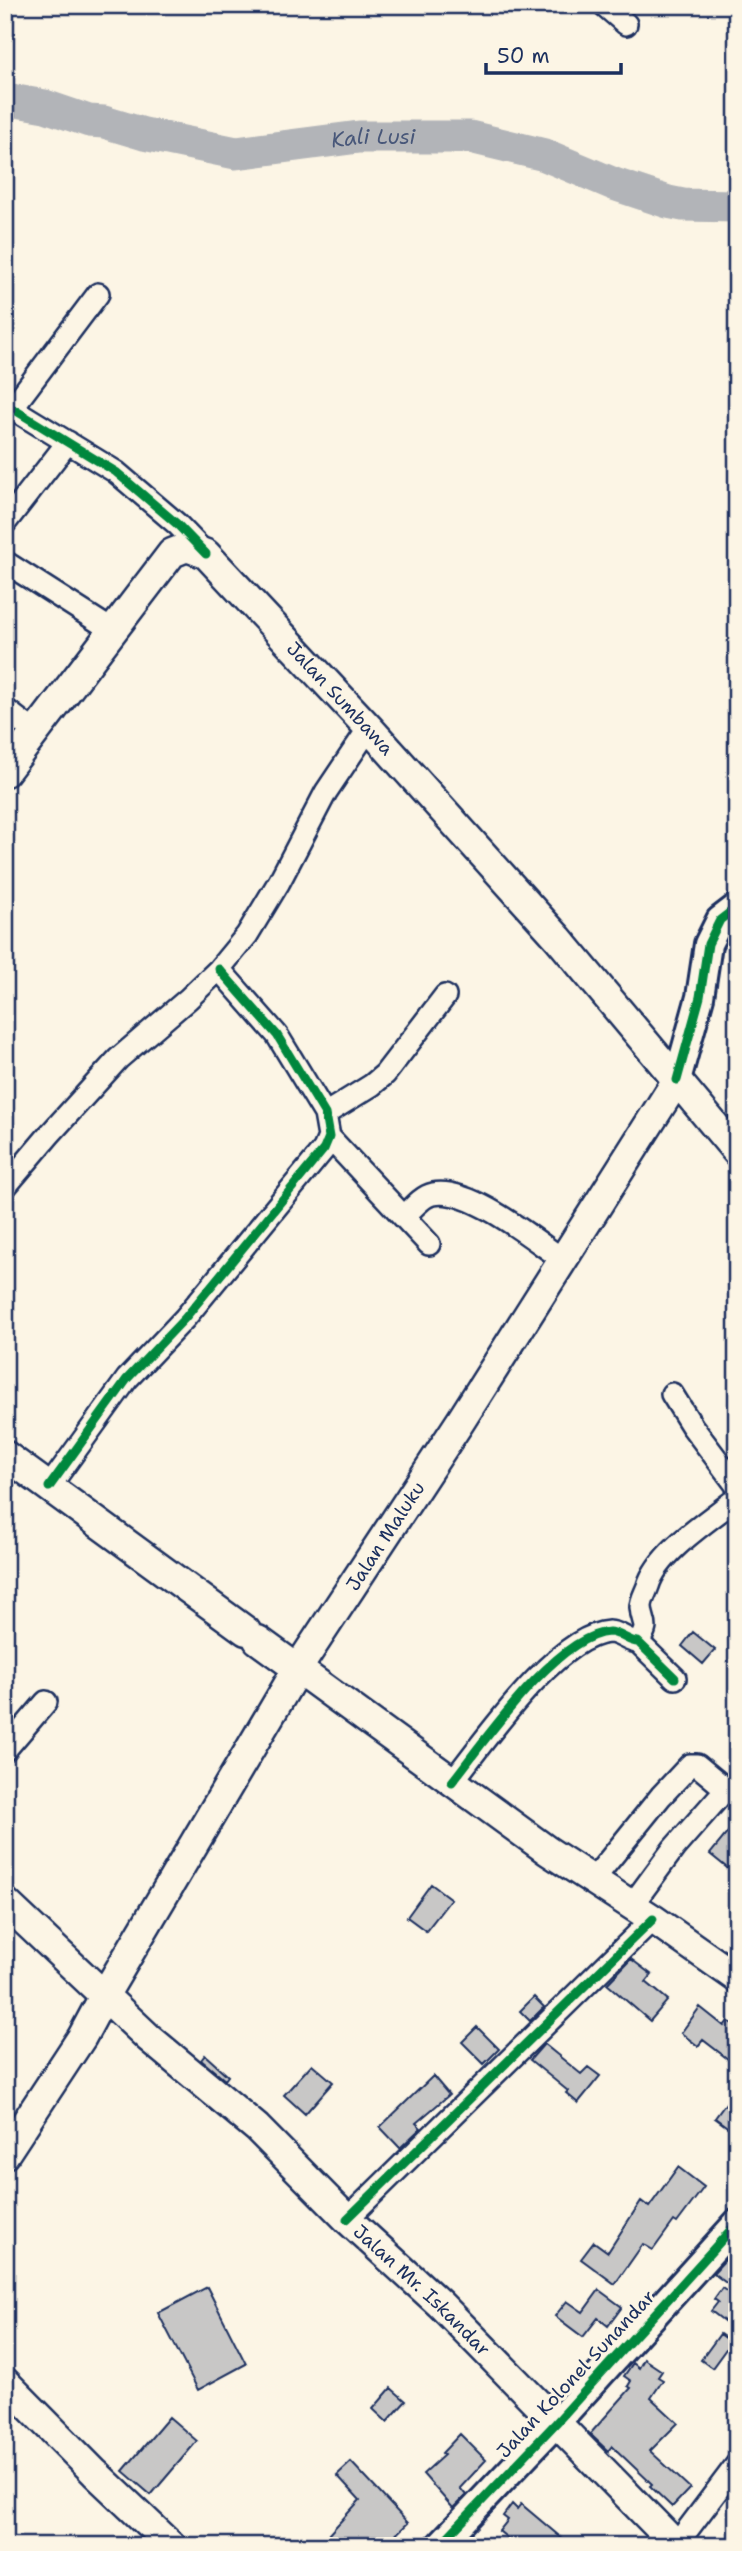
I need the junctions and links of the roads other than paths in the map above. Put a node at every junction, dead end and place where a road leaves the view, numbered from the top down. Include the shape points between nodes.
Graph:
1 (604, 5) edge
2 (626, 24) dead end
3 (98, 294) dead end
4 (8, 406) edge
5 (68, 442) junction
6 (5, 523) edge
7 (206, 554) junction
8 (5, 562) edge
9 (113, 631) junction
10 (5, 709) edge
11 (369, 728) junction
12 (36, 733) junction
13 (5, 772) edge
14 (737, 907) edge
15 (219, 969) junction
16 (445, 996) dead end
17 (677, 1080) junction
18 (325, 1114) junction
19 (329, 1137) junction
20 (737, 1152) edge
21 (5, 1187) edge
22 (404, 1217) junction
23 (429, 1244) dead end
24 (562, 1259) junction
25 (672, 1394) dead end
26 (5, 1455) edge
27 (737, 1486) edge
28 (49, 1487) junction
29 (737, 1498) edge
30 (638, 1642) junction
31 (298, 1668) junction
32 (676, 1678) dead end
33 (46, 1702) dead end
34 (5, 1751) edge
35 (453, 1782) junction
36 (731, 1787) edge
37 (593, 1880) junction
38 (5, 1902) edge
39 (643, 1912) junction
40 (737, 1978) edge
41 (104, 1996) junction
42 (5, 2154) edge
43 (347, 2219) junction
44 (737, 2224) edge
45 (5, 2382) edge
46 (556, 2423) junction
47 (737, 2464) edge
48 (676, 2545) edge
49 (173, 2546) edge
50 (439, 2546) edge

1 - 2 street
3 - 4 street
4 - 5 street
5 - 6 street
5 - 7 street via 116,472
7 - 9 main road via 187,547 172,553
7 - 11 main road, Jalan Sumbawa
8 - 9 street
9 - 12 main road
10 - 12 street
11 - 15 street via 326,792 247,935
11 - 17 main road, Jalan Sumbawa via 558,938
12 - 13 main road
14 - 17 street via 720,920 708,944 700,997
15 - 18 street via 277,1035
15 - 21 street via 118,1059
16 - 18 street via 385,1074
17 - 20 main road, Jalan Sumbawa
17 - 24 main road, Jalan Maluku
18 - 19 street
19 - 22 street
19 - 28 street via 324,1149 186,1318 127,1379
22 - 23 street
22 - 24 street via 430,1194 454,1195 486,1206
24 - 31 main road, Jalan Maluku
25 - 27 street
26 - 28 main road
28 - 31 main road
29 - 30 street via 663,1560 641,1606 646,1621
30 - 32 street
30 - 35 street via 606,1632 556,1659 520,1696
31 - 35 main road
31 - 41 main road, Jalan Maluku
33 - 34 street
35 - 37 main road
36 - 37 street via 700,1766 690,1765
36 - 39 street via 674,1848
37 - 39 main road
38 - 41 main road, Jalan Mr. Iskandar
39 - 40 main road
39 - 43 street
41 - 42 main road, Jalan Maluku
41 - 43 main road, Jalan Mr. Iskandar via 257,2128
43 - 46 main road, Jalan Mr. Iskandar via 440,2304
44 - 46 street, Jalan Kolonel Sunandar
45 - 49 main road
46 - 48 main road, Jalan Mr. Iskandar
46 - 50 street, Jalan Kolonel Sunandar
47 - 48 street

